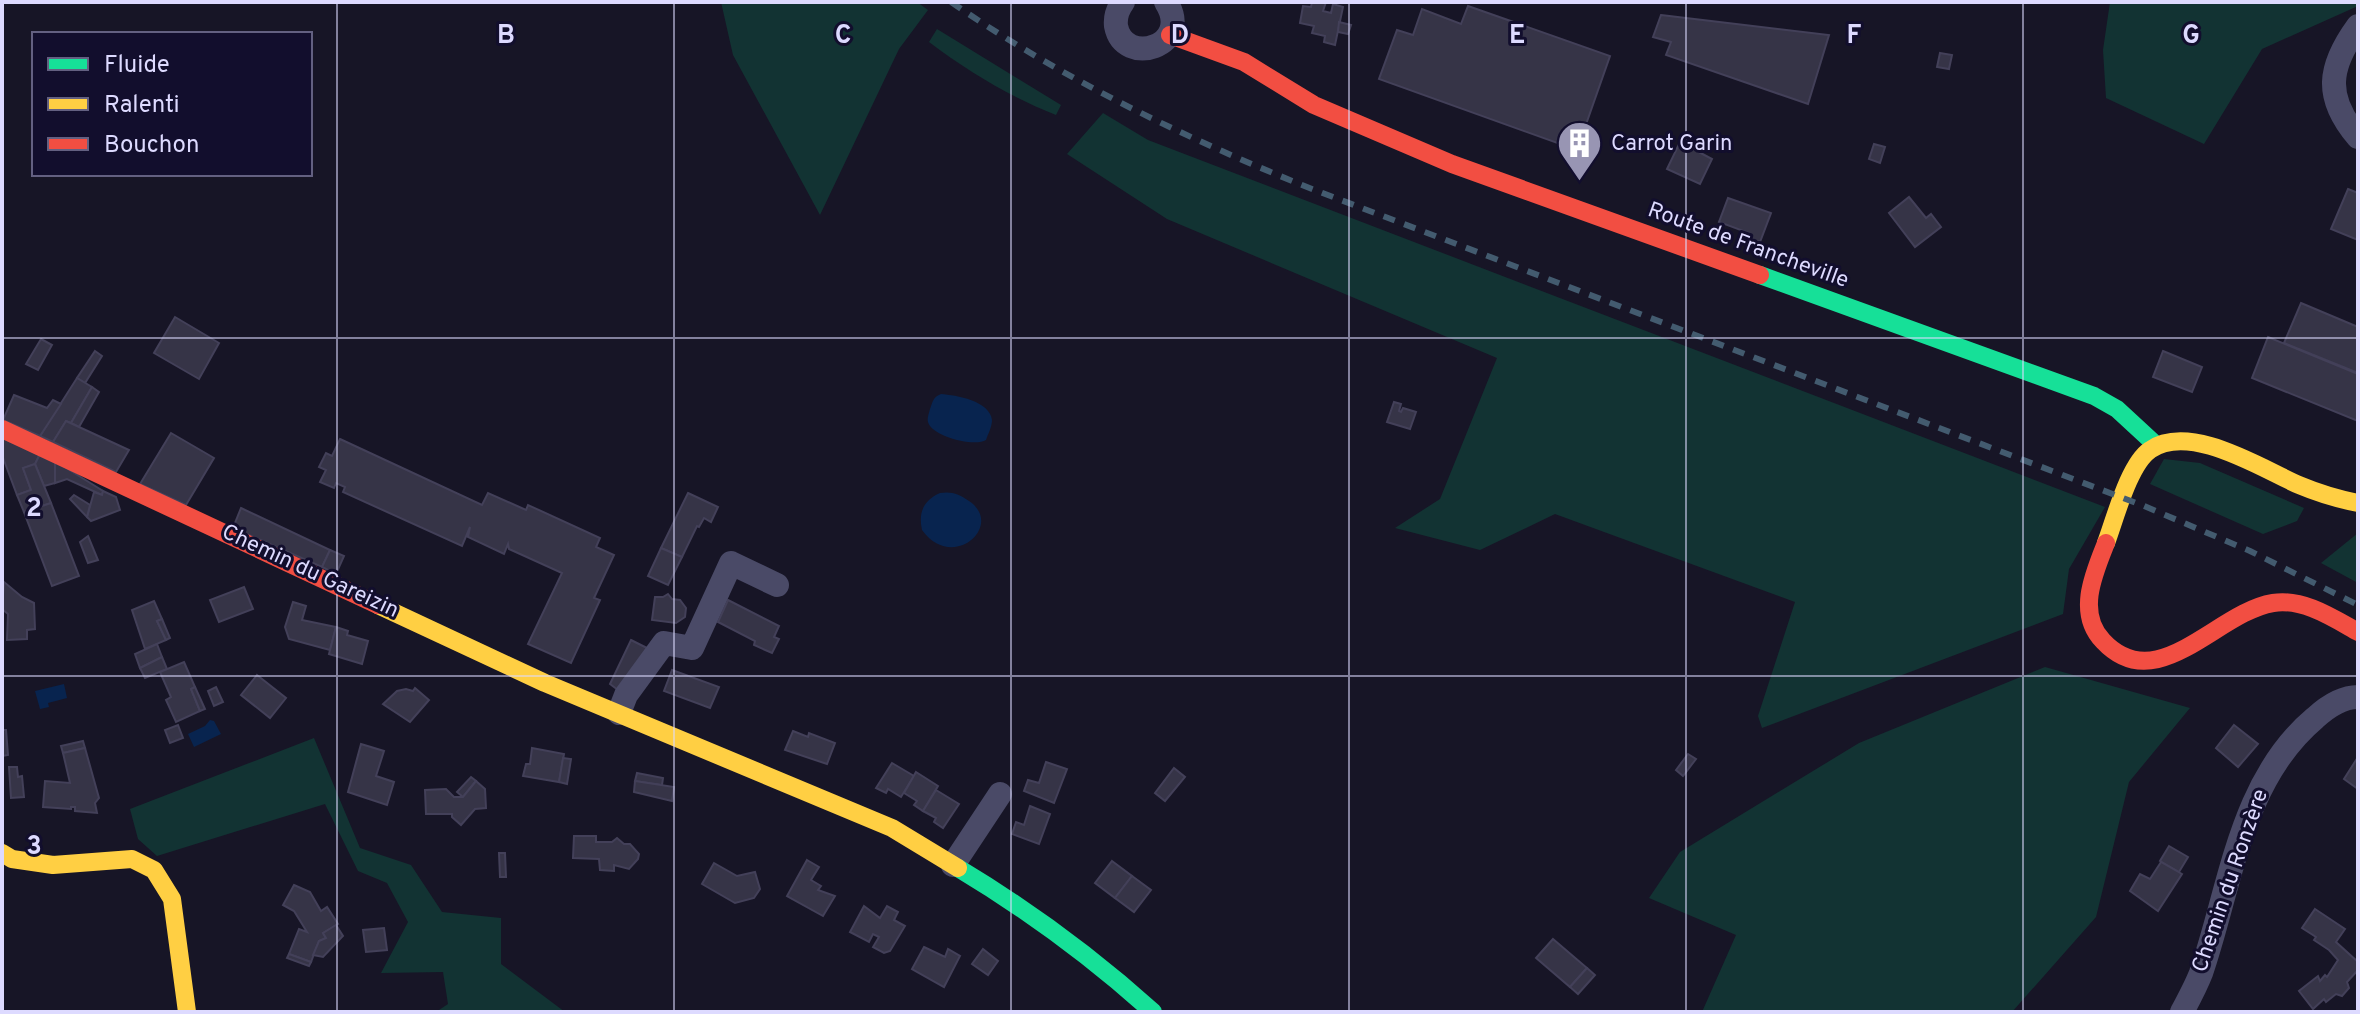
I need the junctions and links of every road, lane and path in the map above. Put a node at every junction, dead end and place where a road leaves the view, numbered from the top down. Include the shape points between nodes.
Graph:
1 (1123, 2) edge
2 (1166, 2) edge
3 (2358, 26) edge
4 (1170, 35) junction
5 (2358, 137) edge
6 (2, 429) edge
7 (2156, 445) junction
8 (2358, 503) edge
9 (777, 585) dead end
10 (2358, 632) edge
11 (2358, 697) edge
12 (619, 713) junction
13 (1000, 794) dead end
14 (2, 853) edge
15 (953, 865) junction
16 (187, 1012) edge
17 (1153, 1012) edge
18 (2182, 1012) edge

1 - 4 street via 1116,24 1130,45 1147,49
2 - 4 street via 1173,18
3 - 5 street via 2341,49 2332,85 2343,119
4 - 7 street, Route de Francheville via 1244,62 1314,105 1452,164 2094,396 2117,409
6 - 12 street, Chemin du Gareizin
7 - 8 street via 2204,444 2319,493
7 - 10 street via 2138,461 2091,581 2091,620 2105,644 2129,658 2157,660 2186,649 2243,613 2274,603 2309,607
9 - 12 street via 731,563 692,648 664,643
11 - 18 street, Chemin du Ronzère via 2325,709 2270,769 2245,825 2200,975
12 - 15 street, Chemin du Gareizin via 892,828
13 - 15 street
14 - 16 street via 53,865 132,859 154,870 172,899
15 - 17 street, Chemin du Gareizin via 1013,901

